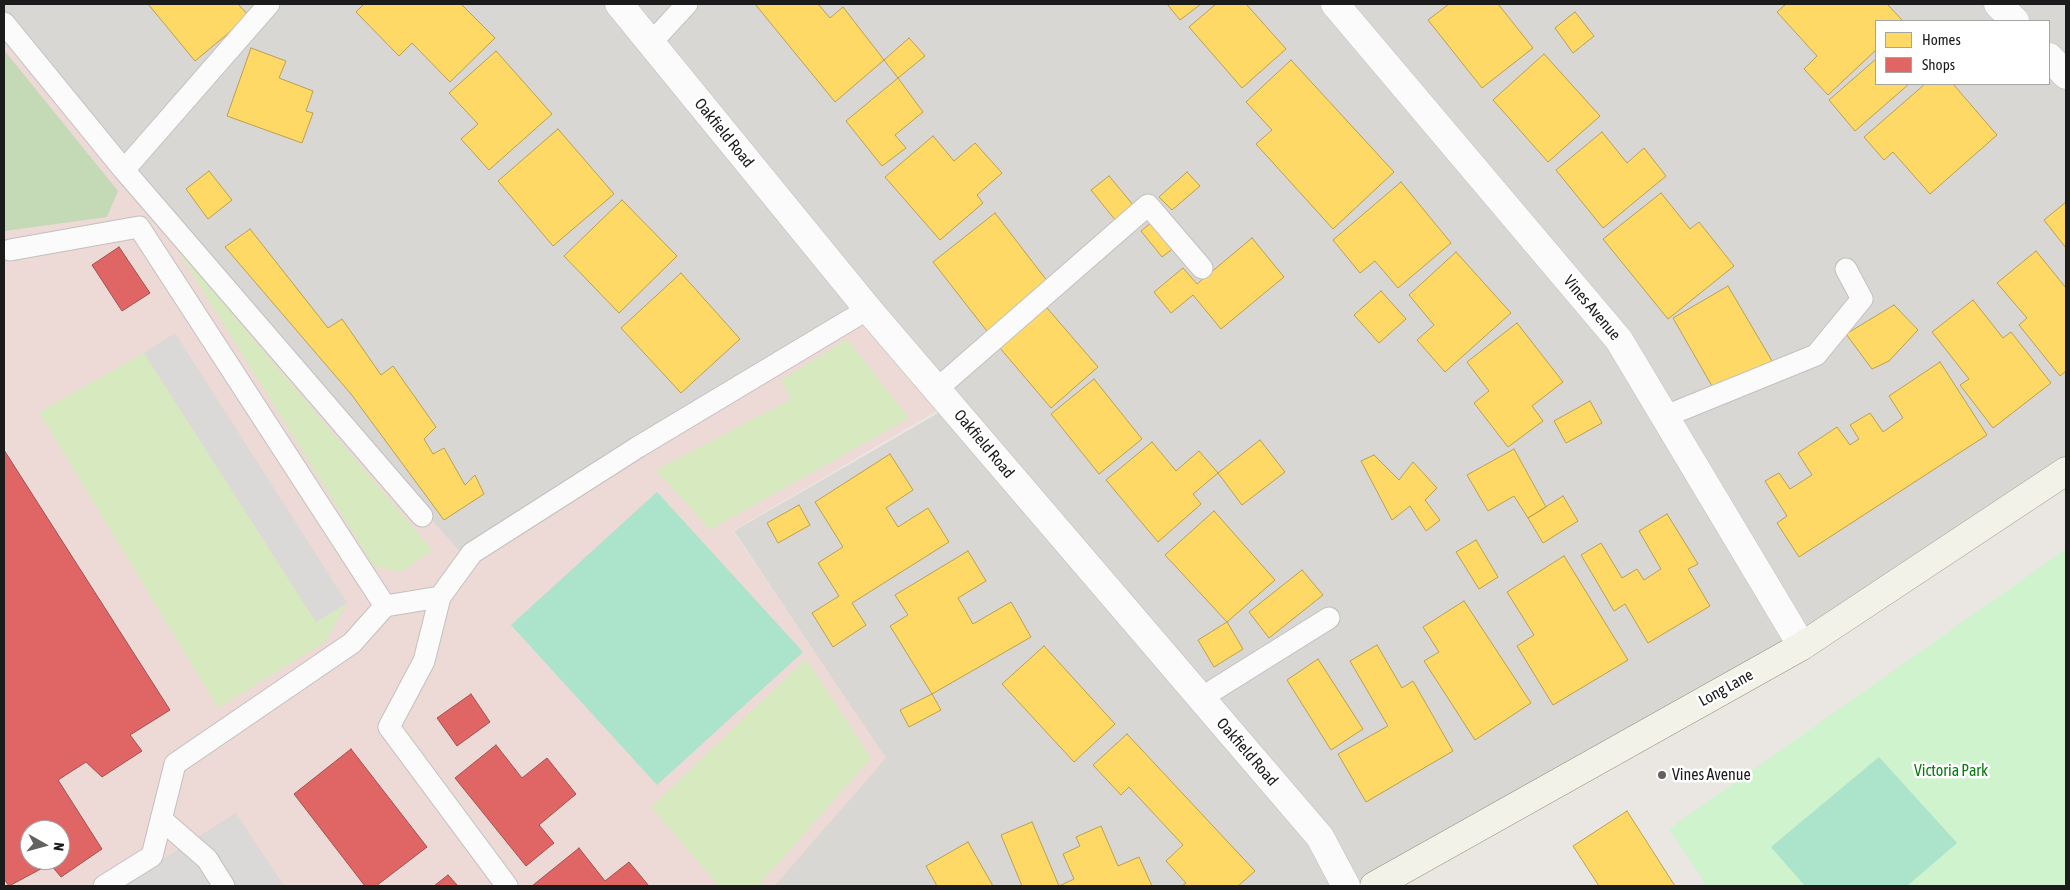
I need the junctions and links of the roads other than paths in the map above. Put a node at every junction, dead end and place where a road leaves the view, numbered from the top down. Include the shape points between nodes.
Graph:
1 (269, 4) edge
2 (687, 4) edge
3 (1335, 4) edge
4 (1998, 4) edge
5 (630, 8) edge
6 (2014, 20) edge
7 (4, 23) edge
8 (651, 43) junction
9 (2050, 58) edge
10 (2066, 75) edge
11 (124, 170) junction
12 (10, 250) dead end
13 (1202, 268) dead end
14 (1846, 269) dead end
15 (868, 309) junction
16 (937, 389) junction
17 (1666, 416) junction
18 (2066, 471) edge
19 (422, 516) dead end
20 (440, 597) junction
21 (385, 606) junction
22 (1329, 618) dead end
23 (1802, 646) junction
24 (1201, 698) junction
25 (161, 819) junction
26 (104, 886) edge
27 (224, 886) edge
28 (507, 886) edge
29 (1346, 886) edge
30 (1374, 886) edge

1 - 11 lane
2 - 8 lane
3 - 17 street, Vines Avenue via 1619,340
4 - 6 street
5 - 8 street, Oakfield Road
7 - 11 lane
8 - 15 street, Oakfield Road
9 - 10 street
11 - 19 lane
12 - 21 lane via 139,227
13 - 16 lane via 1148,205
14 - 17 lane via 1862,299 1816,355
15 - 16 street, Oakfield Road
15 - 20 lane via 638,447 472,553
16 - 24 street, Oakfield Road
17 - 23 street, Vines Avenue
18 - 23 street, Long Lane
20 - 21 lane
20 - 28 lane via 424,661 389,727
21 - 25 lane via 352,643 175,764
22 - 24 lane
23 - 30 street, Long Lane
24 - 29 street, Oakfield Road via 1320,837
25 - 26 lane via 152,856
25 - 27 lane via 207,858

